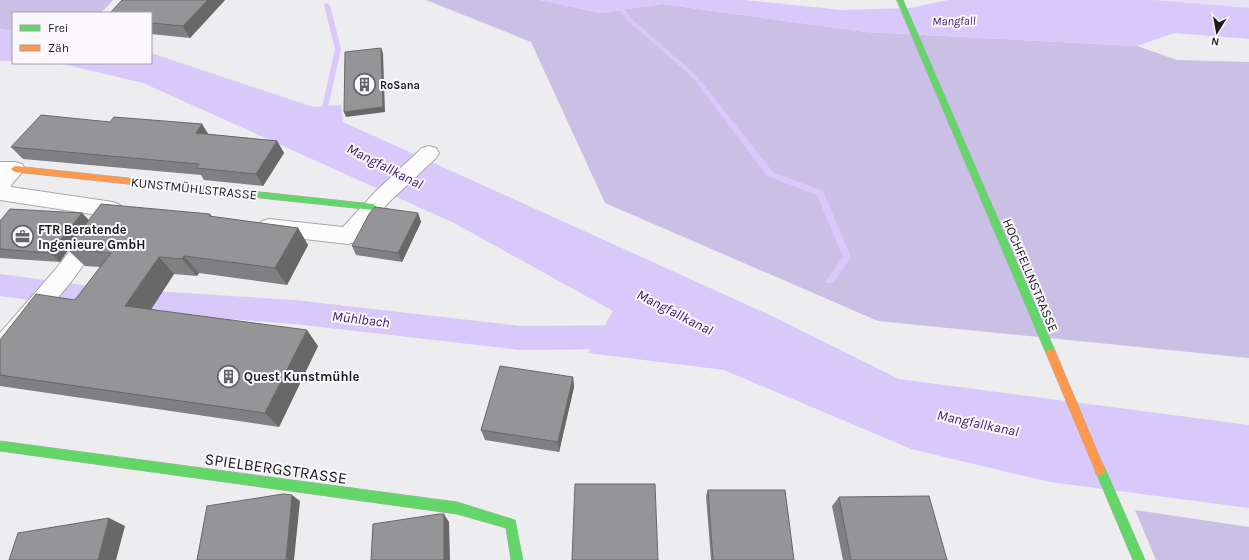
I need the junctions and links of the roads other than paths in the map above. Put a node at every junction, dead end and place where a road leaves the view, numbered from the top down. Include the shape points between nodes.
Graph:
1 (900, 0) edge
2 (429, 153) dead end
3 (7, 169) edge
4 (0, 193) edge
5 (378, 202) junction
6 (254, 226) edge
7 (0, 350) edge
8 (0, 446) edge
9 (517, 560) edge
10 (1139, 560) edge

1 - 10 street, HOCHFELLNSTRASSE
2 - 5 street
3 - 4 street, KUNSTMÜHLSTRASSE
3 - 5 street, KUNSTMÜHLSTRASSE
4 - 7 street, KUNSTMÜHLSTRASSE via 121,211
5 - 6 street via 348,236
8 - 9 street, SPIELBERGSTRASSE via 457,508 511,524

